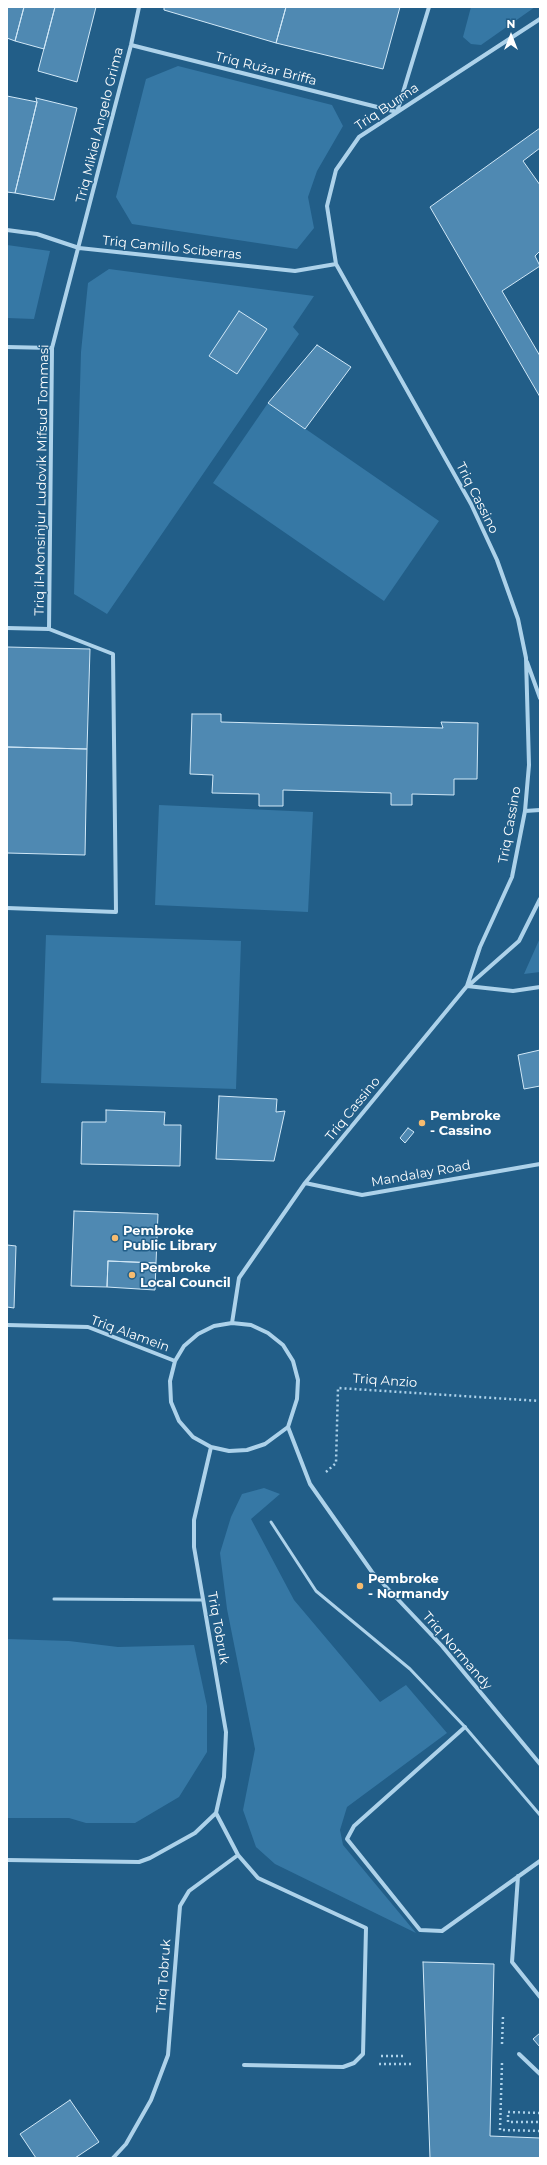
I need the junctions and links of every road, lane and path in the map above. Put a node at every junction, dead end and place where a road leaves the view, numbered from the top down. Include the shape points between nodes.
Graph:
1 (139, 7) edge
2 (429, 7) edge
3 (540, 19) edge
4 (131, 45) junction
5 (397, 112) junction
6 (7, 230) edge
7 (79, 248) junction
8 (336, 264) junction
9 (7, 347) edge
10 (52, 348) junction
11 (7, 628) edge
12 (49, 629) junction
13 (526, 658) junction
14 (540, 698) edge
15 (540, 810) edge
16 (525, 811) junction
17 (540, 898) edge
18 (7, 908) edge
19 (467, 986) junction
20 (540, 987) edge
21 (540, 1164) edge
22 (305, 1183) junction
23 (232, 1323) junction
24 (7, 1325) edge
25 (175, 1361) junction
26 (540, 1401) edge
27 (288, 1427) junction
28 (211, 1447) junction
29 (310, 1484) junction
30 (271, 1522) dead end
31 (54, 1599) dead end
32 (203, 1600) junction
33 (465, 1727) junction
34 (540, 1764) edge
35 (216, 1813) junction
36 (540, 1815) edge
37 (238, 1855) junction
38 (7, 1860) edge
39 (540, 1861) edge
40 (518, 1876) junction
41 (540, 1997) edge
42 (503, 2016) dead end
43 (502, 2046) dead end
44 (519, 2054) dead end
45 (378, 2056) dead end
46 (404, 2056) dead end
47 (502, 2062) dead end
48 (372, 2064) dead end
49 (414, 2064) dead end
50 (244, 2065) dead end
51 (540, 2074) edge
52 (540, 2113) edge
53 (540, 2122) edge
54 (540, 2131) edge
55 (113, 2158) edge

1 - 4 street, Triq Mikiel Angelo Grima
2 - 5 street
3 - 5 street, Triq Burma
4 - 5 street, Triq Rużar Briffa
4 - 7 street, Triq Mikiel Angelo Grima
5 - 8 street, Triq Burma via 359,137 336,170 326,206
6 - 7 street, Triq Camillo Sciberras via 37,234
7 - 8 street, Triq Camillo Sciberras via 295,271
7 - 10 street, Triq il-Monsinjur Ludovik Mifsud Tommasi
8 - 13 street, Triq Cassino via 471,504 497,560 518,620
9 - 10 street
10 - 12 street, Triq il-Monsinjur Ludovik Mifsud Tommasi
11 - 12 street
12 - 18 street, Triq il-Monsinjur Ludovik Mifsud Tommasi via 113,654 116,912
13 - 14 street
13 - 16 street, Triq Cassino via 529,765
15 - 16 street
16 - 19 street, Triq Cassino via 512,877 480,946
17 - 19 street via 519,941
19 - 20 street via 513,991
19 - 22 street, Triq Cassino
21 - 22 street, Mandalay Road via 362,1195
22 - 23 street, Triq Cassino via 239,1278
23 - 25 street via 214,1326 198,1334 184,1346
23 - 27 street via 251,1325 268,1333 283,1346 293,1361 298,1380 297,1399
24 - 25 street, Triq Alamein via 88,1327
25 - 28 street via 170,1381 171,1402 179,1421 193,1437
26 - 29 path, Triq Anzio via 338,1388 336,1463
27 - 28 street via 265,1444 247,1450 229,1451
27 - 29 street, Triq Normandy
28 - 32 street, Triq Tobruk via 194,1520 194,1547
29 - 34 street, Triq Normandy via 372,1572 442,1646
30 - 33 lane via 316,1591 410,1669
31 - 32 lane
32 - 35 street, Triq Tobruk via 226,1732 224,1777
33 - 36 lane
33 - 40 street via 354,1826 347,1839 420,1930 442,1931
35 - 37 street
35 - 38 street via 195,1833 139,1862
37 - 50 street via 258,1878 366,1928 363,2054 354,2063 343,2067
37 - 55 street, Triq Tobruk via 189,1891 180,1906 168,2055 151,2100 126,2144
39 - 40 street
40 - 41 street via 512,1962
42 - 43 path
44 - 51 street
45 - 46 path
47 - 54 path via 500,2130
48 - 49 path
52 - 53 path via 508,2112 508,2122

